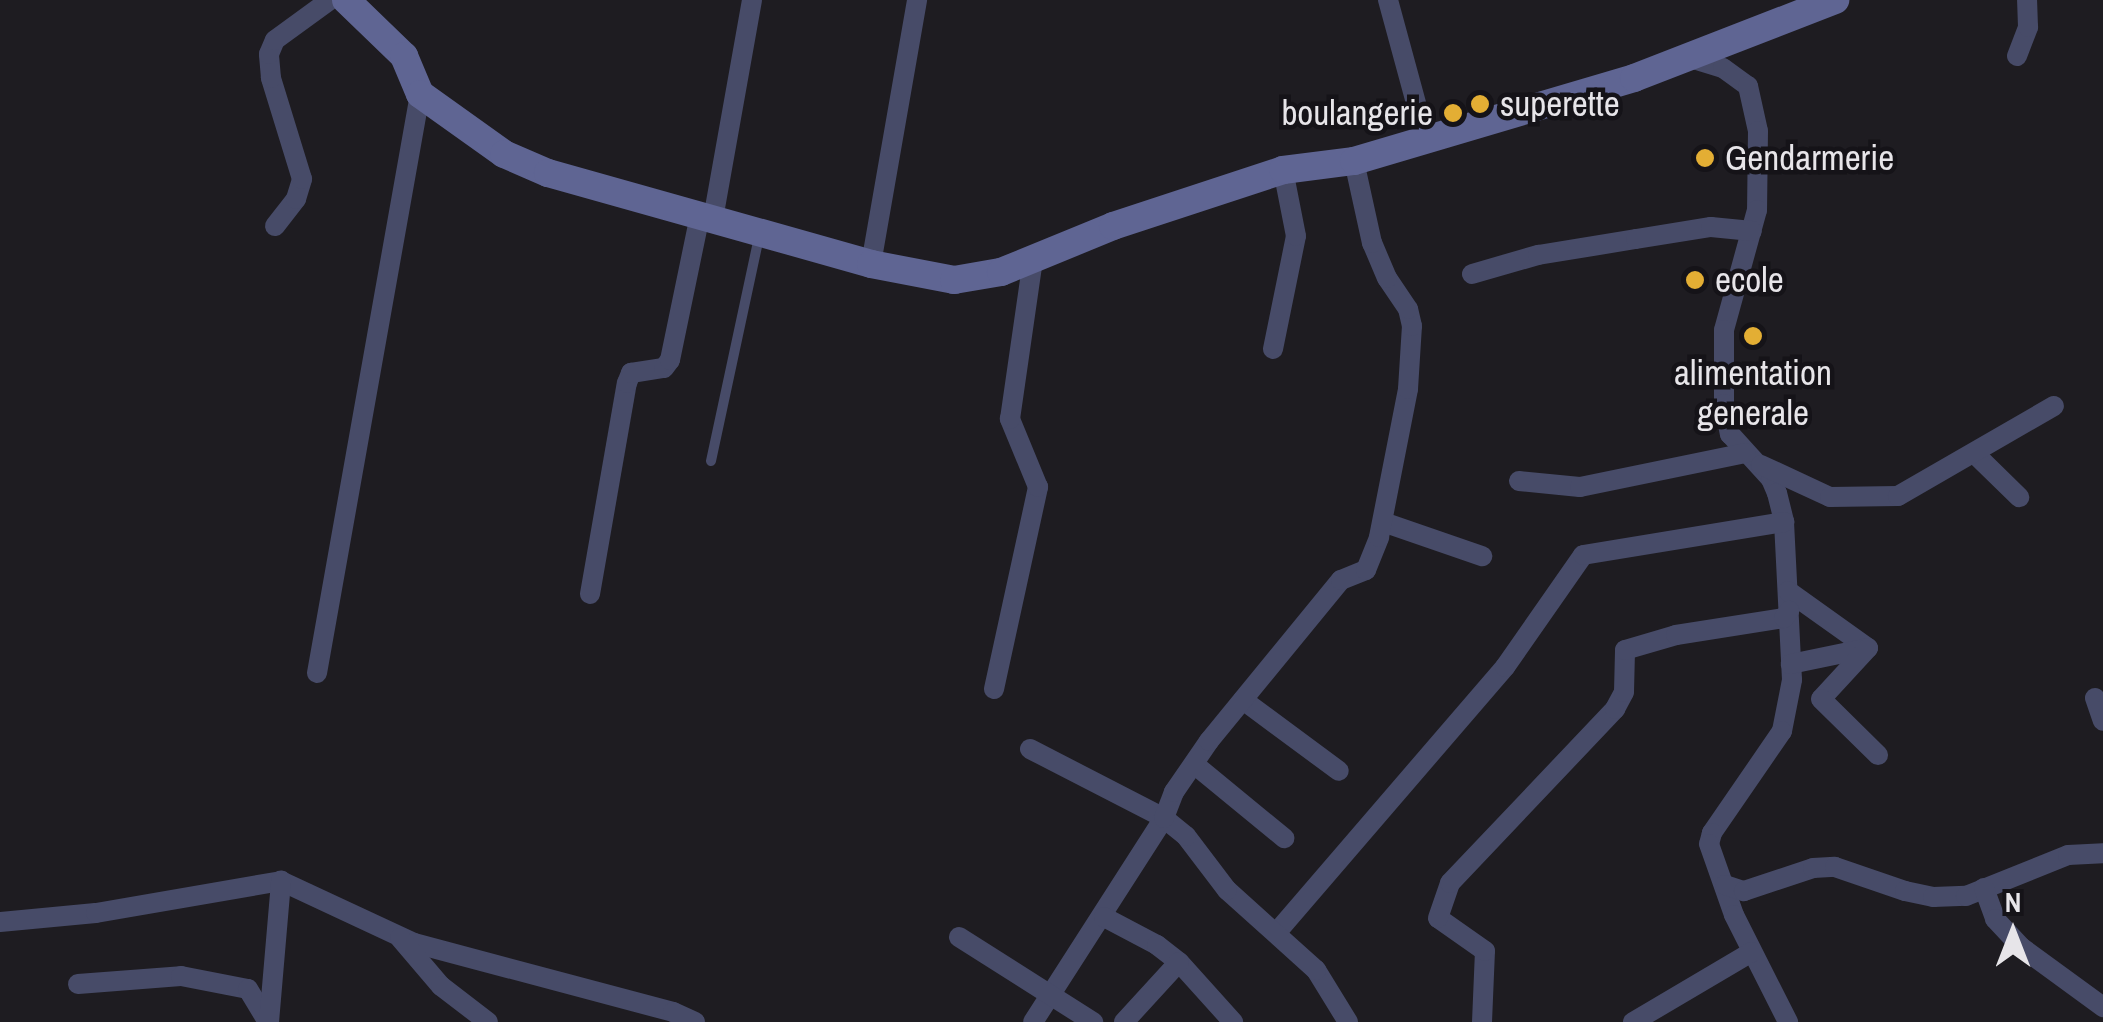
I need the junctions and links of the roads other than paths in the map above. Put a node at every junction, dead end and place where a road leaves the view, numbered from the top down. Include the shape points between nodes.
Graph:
1 (330, 0) edge
2 (346, 0) edge
3 (752, 0) edge
4 (917, 0) edge
5 (1388, 0) edge
6 (1836, 0) edge
7 (2027, 0) edge
8 (2017, 56) dead end
9 (1690, 58) junction
10 (420, 94) junction
11 (1426, 140) junction
12 (1354, 161) junction
13 (1283, 170) junction
14 (707, 217) junction
15 (275, 226) dead end
16 (1752, 231) junction
17 (760, 232) junction
18 (1034, 259) junction
19 (871, 264) junction
20 (1472, 274) dead end
21 (1273, 349) dead end
22 (2054, 406) dead end
23 (1976, 454) junction
24 (1750, 457) junction
25 (711, 461) dead end
26 (1519, 481) dead end
27 (2019, 497) dead end
28 (1384, 522) junction
29 (1784, 522) junction
30 (1482, 556) dead end
31 (590, 594) dead end
32 (1788, 601) junction
33 (1868, 648) junction
34 (1791, 664) junction
35 (317, 673) dead end
36 (994, 689) dead end
37 (1790, 692) junction
38 (2095, 698) dead end
39 (1821, 699) junction
40 (1242, 700) junction
41 (2103, 721) edge
42 (1030, 749) dead end
43 (1878, 755) dead end
44 (1194, 764) junction
45 (1339, 771) dead end
46 (1164, 818) junction
47 (1284, 838) dead end
48 (2100, 856) edge
49 (281, 881) junction
50 (1724, 885) junction
51 (1984, 888) junction
52 (1104, 917) junction
53 (0, 922) edge
54 (1277, 932) junction
55 (399, 936) junction
56 (959, 937) dead end
57 (1752, 952) junction
58 (1180, 962) junction
59 (78, 984) dead end
60 (1053, 994) junction
61 (2103, 1006) edge
62 (268, 1022) edge
63 (488, 1022) edge
64 (695, 1022) edge
65 (1032, 1022) edge
66 (1093, 1022) edge
67 (1124, 1022) edge
68 (1232, 1022) edge
69 (1348, 1022) edge
70 (1482, 1022) edge
71 (1634, 1022) edge
72 (1788, 1022) edge

1 - 15 street via 275,40 269,54 302,180
2 - 10 street via 404,56
3 - 14 street
4 - 19 street
5 - 11 street
6 - 9 street
7 - 8 street via 2028,27
9 - 11 street
9 - 16 street via 1723,68 1752,92 1760,186
10 - 14 street via 462,128 533,167
10 - 35 street
11 - 12 street
12 - 13 street
12 - 28 street via 1376,254 1412,326
13 - 18 street
13 - 21 street via 1296,236
14 - 17 street
14 - 31 street via 670,360 664,368 631,373 626,384
16 - 20 street via 1711,227
16 - 24 street via 1724,330 1727,422
17 - 19 street
17 - 25 lane
18 - 19 street via 954,280
18 - 36 street via 1010,419 1038,487
22 - 23 street
23 - 24 street via 1898,496 1830,497
23 - 27 street
24 - 26 street via 1580,487
24 - 29 street via 1775,487
28 - 30 street
28 - 40 street via 1366,570 1341,580
29 - 32 street
29 - 54 street via 1583,555 1506,667
32 - 33 street
32 - 34 street
32 - 70 street via 1784,618 1625,650 1624,692 1615,709 1450,882 1438,918 1485,951
33 - 34 street
33 - 39 street
34 - 37 street
37 - 39 street
37 - 50 street via 1782,731 1710,837
38 - 41 street
39 - 43 street
40 - 44 street
40 - 45 street
42 - 46 street
44 - 46 street
44 - 47 street
46 - 52 street
46 - 54 street via 1227,890
48 - 51 street via 2068,855
49 - 53 street
49 - 55 street
49 - 62 street
50 - 51 street via 1744,891 1825,867 1933,897
50 - 57 street
51 - 61 street via 1995,919 2021,947
52 - 58 street
52 - 60 street
54 - 69 street via 1316,970
55 - 63 street via 442,986
55 - 64 street
56 - 60 street
57 - 71 street
57 - 72 street
58 - 67 street
58 - 68 street
59 - 62 street via 181,976 248,989
60 - 65 street
60 - 66 street

